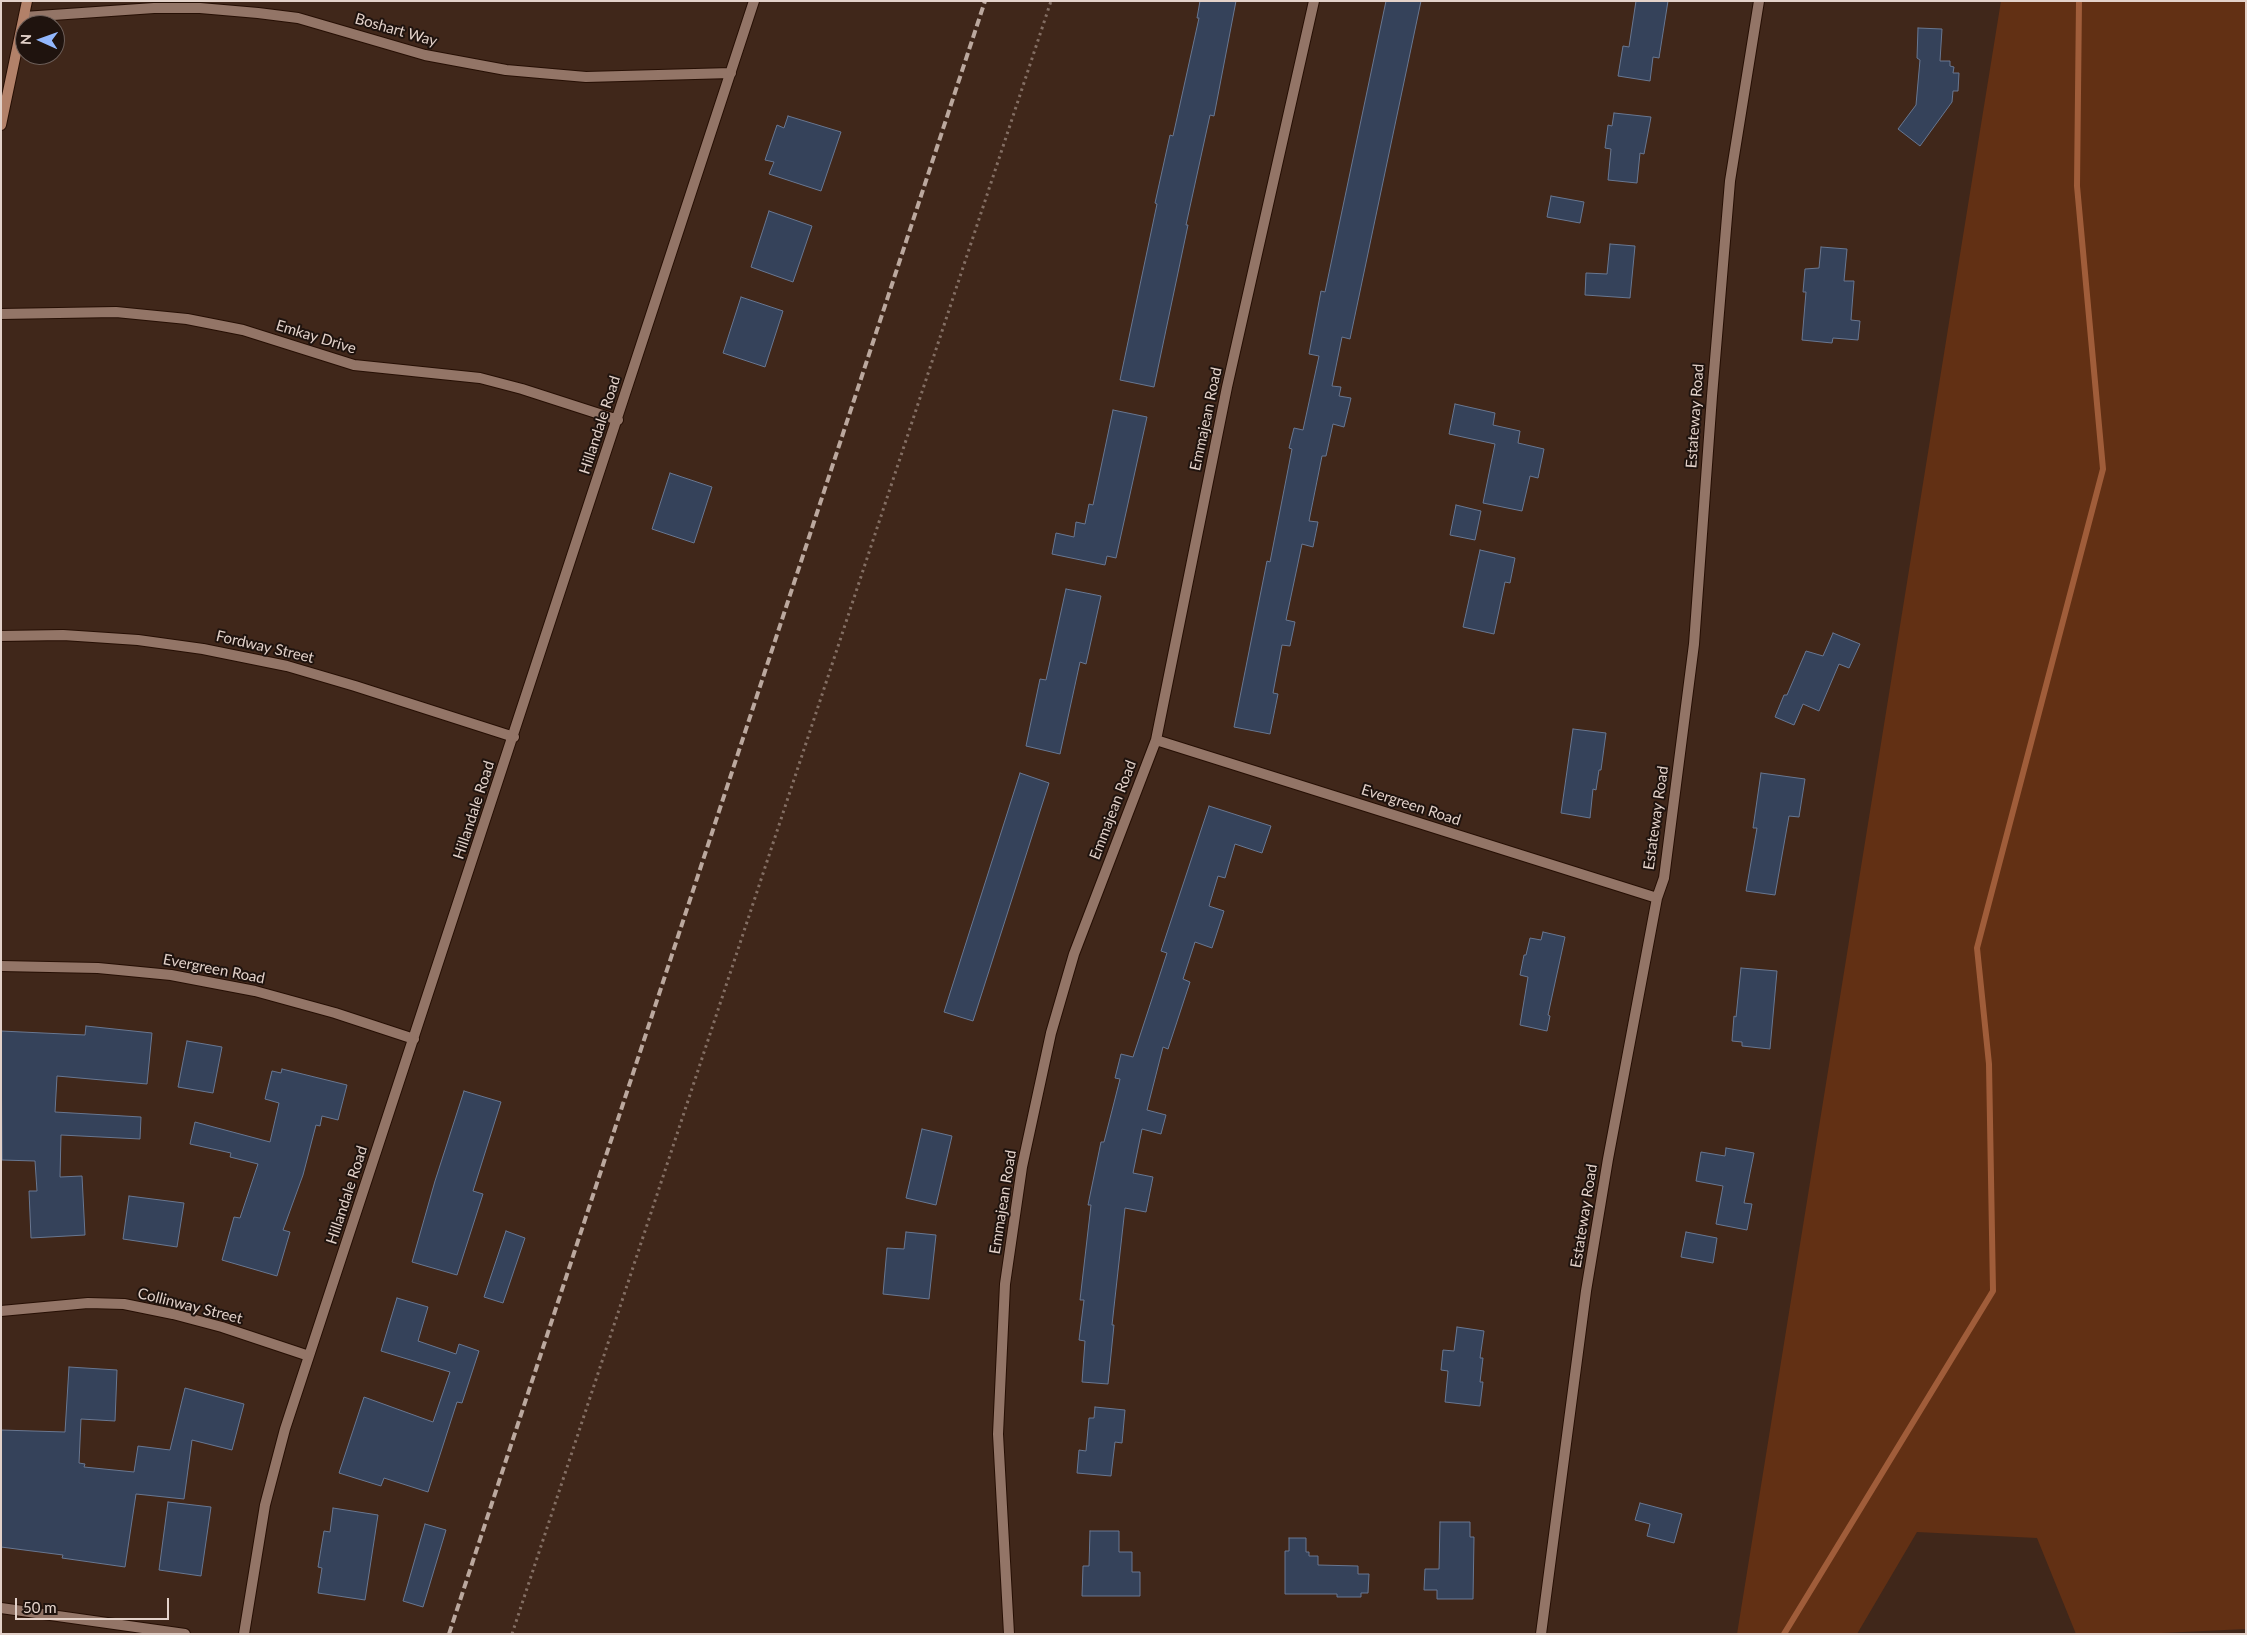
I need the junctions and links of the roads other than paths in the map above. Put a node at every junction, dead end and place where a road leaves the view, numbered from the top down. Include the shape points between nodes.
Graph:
1 (27, 1) edge
2 (754, 1) edge
3 (1314, 1) edge
4 (1759, 1) edge
5 (24, 15) edge
6 (53, 15) edge
7 (15, 59) edge
8 (730, 73) junction
9 (1, 125) edge
10 (1, 314) edge
11 (618, 420) junction
12 (1, 636) edge
13 (514, 737) junction
14 (1156, 740) junction
15 (1657, 898) junction
16 (1, 966) edge
17 (414, 1039) junction
18 (1, 1311) edge
19 (309, 1356) junction
20 (1, 1608) edge
21 (185, 1634) edge
22 (244, 1634) edge
23 (1009, 1634) edge
24 (1541, 1634) edge

1 - 5 main road
2 - 8 street, Hillandale Road
3 - 14 street, Emmajean Road via 1227,387
4 - 15 street, Estateway Road via 1730,182 1695,638 1664,878
6 - 8 street, Boshart Way via 200,8 298,18 425,55 506,70 586,77
7 - 9 main road
8 - 11 street, Hillandale Road
10 - 11 street, Emkay Drive via 116,312 187,319 243,330 354,365 480,378
11 - 13 street, Hillandale Road
12 - 13 street, Fordway Street via 63,635 203,649 288,666
13 - 17 street, Hillandale Road
14 - 15 street, Evergreen Road
14 - 23 street, Emmajean Road via 1074,954 1051,1033 1022,1167 1005,1284 998,1434
15 - 24 street, Estateway Road via 1586,1292
16 - 17 street, Evergreen Road via 98,968 171,975 255,991
17 - 19 street, Hillandale Road
18 - 19 street, Collinway Street via 88,1303 124,1304 222,1327
19 - 22 street, Hillandale Road via 265,1505
20 - 21 street

